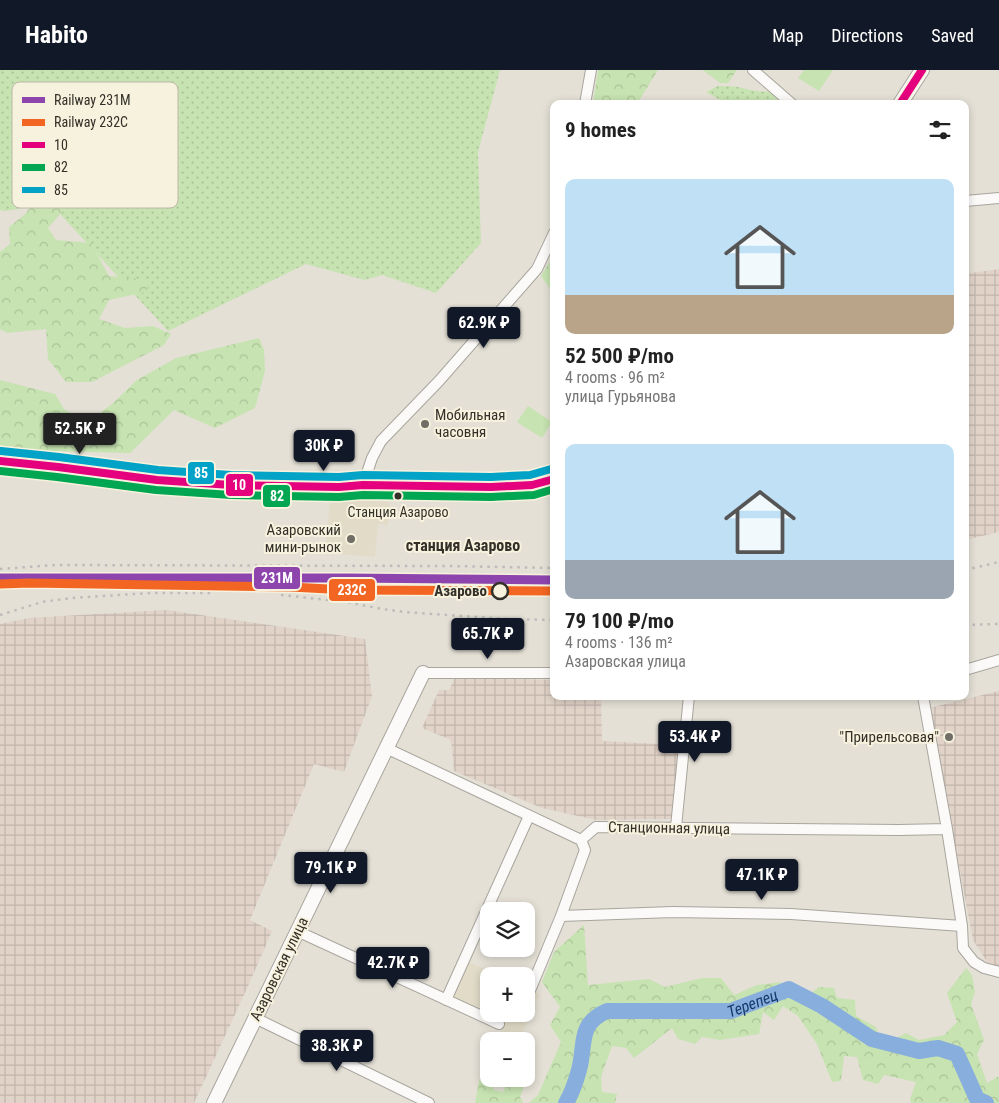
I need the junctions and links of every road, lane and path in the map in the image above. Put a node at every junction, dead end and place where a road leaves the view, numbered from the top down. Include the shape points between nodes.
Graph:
1 (590, 70) edge
2 (753, 70) edge
3 (922, 70) edge
4 (585, 100) edge
5 (787, 100) edge
6 (903, 100) edge
7 (999, 198) edge
8 (969, 201) edge
9 (550, 241) edge
10 (0, 461) edge
11 (550, 480) edge
12 (363, 485) junction
13 (999, 660) edge
14 (969, 669) edge
15 (423, 672) joint
16 (550, 673) edge
17 (688, 700) edge
18 (924, 700) edge
19 (386, 748) junction
20 (530, 816) junction
21 (676, 827) junction
22 (947, 828) junction
23 (581, 840) junction
24 (561, 916) junction
25 (962, 926) junction
26 (297, 931) junction
27 (999, 972) edge
28 (535, 978) edge
29 (446, 1000) junction
30 (255, 1018) junction
31 (499, 1024) dead end
32 (214, 1103) edge
33 (429, 1103) edge

1 - 4 street
2 - 5 street
3 - 6 street
7 - 8 street
9 - 12 street via 537,269 439,381 381,441
10 - 12 street via 157,480 231,485
11 - 12 street via 532,485 491,487
13 - 14 street
15 - 16 street
15 - 19 street, Азаровская улица
17 - 21 street
18 - 22 street
19 - 20 street
19 - 26 street, Азаровская улица
20 - 23 street
20 - 29 street
21 - 22 street, Станционная улица
21 - 23 street, Станционная улица via 596,827
22 - 25 street
23 - 24 street via 585,850
24 - 25 street via 673,912 791,914
24 - 28 street
25 - 27 street via 963,948 974,962
26 - 29 street
26 - 30 street, Азаровская улица
29 - 31 street
30 - 32 street, Азаровская улица
30 - 33 street

